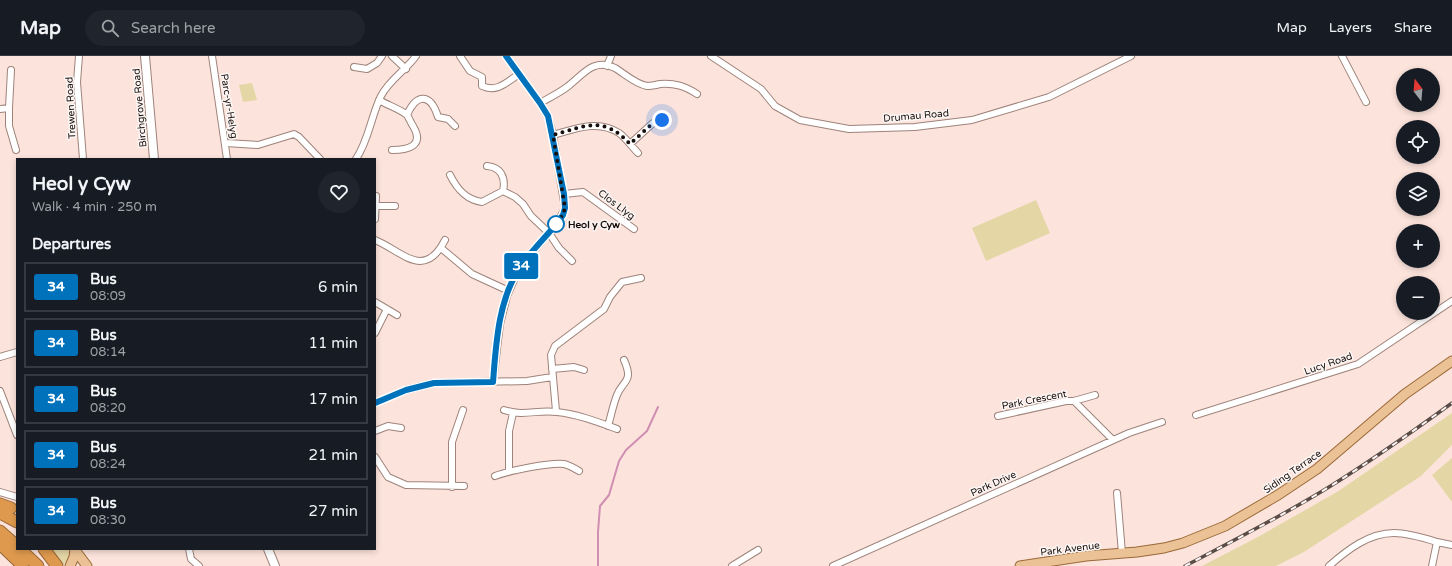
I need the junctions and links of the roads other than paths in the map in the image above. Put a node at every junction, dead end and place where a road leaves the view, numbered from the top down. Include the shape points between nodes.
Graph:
1 (79, 56) edge
2 (145, 56) edge
3 (212, 56) edge
4 (382, 56) edge
5 (392, 56) edge
6 (416, 56) edge
7 (460, 56) edge
8 (506, 56) edge
9 (611, 56) edge
10 (711, 56) edge
11 (1131, 56) edge
12 (1342, 56) edge
13 (607, 66) junction
14 (354, 67) dead end
15 (406, 69) junction
16 (11, 70) dead end
17 (519, 74) junction
18 (697, 94) dead end
19 (379, 100) junction
20 (1366, 102) dead end
21 (540, 103) junction
22 (9, 108) junction
23 (0, 109) edge
24 (407, 115) junction
25 (662, 120) dead end
26 (455, 126) dead end
27 (553, 135) junction
28 (226, 143) junction
29 (630, 144) junction
30 (16, 150) dead end
31 (392, 150) dead end
32 (638, 153) dead end
33 (83, 158) edge
34 (154, 158) edge
35 (228, 158) edge
36 (319, 158) edge
37 (357, 158) edge
38 (487, 166) dead end
39 (450, 175) dead end
40 (502, 191) junction
41 (564, 194) junction
42 (376, 196) edge
43 (376, 206) edge
44 (395, 206) dead end
45 (634, 229) dead end
46 (549, 233) junction
47 (445, 240) dead end
48 (376, 241) edge
49 (441, 248) junction
50 (572, 261) dead end
51 (641, 278) dead end
52 (509, 291) junction
53 (1452, 302) edge
54 (376, 303) edge
55 (387, 309) junction
56 (397, 315) dead end
57 (376, 331) edge
58 (16, 352) edge
59 (0, 357) edge
60 (624, 360) dead end
61 (1452, 361) edge
62 (552, 369) junction
63 (584, 370) dead end
64 (552, 377) junction
65 (493, 382) junction
66 (0, 392) edge
67 (1095, 395) dead end
68 (1074, 401) junction
69 (376, 402) edge
70 (463, 410) dead end
71 (504, 410) dead end
72 (556, 411) junction
73 (513, 413) junction
74 (1196, 415) dead end
75 (998, 416) dead end
76 (1162, 422) dead end
77 (608, 426) junction
78 (401, 428) dead end
79 (617, 429) dead end
80 (376, 431) edge
81 (16, 432) edge
82 (1112, 440) junction
83 (376, 459) edge
84 (508, 471) junction
85 (579, 471) dead end
86 (495, 476) dead end
87 (452, 486) junction
88 (464, 486) dead end
89 (0, 492) edge
90 (1117, 492) dead end
91 (16, 497) edge
92 (5, 509) edge
93 (16, 521) edge
94 (0, 530) edge
95 (1437, 542) junction
96 (0, 544) edge
97 (16, 545) edge
98 (1452, 545) edge
99 (21, 550) edge
100 (45, 550) edge
101 (75, 550) edge
102 (189, 550) edge
103 (268, 550) edge
104 (758, 550) dead end
105 (1122, 553) junction
106 (23, 566) edge
107 (38, 566) edge
108 (58, 566) edge
109 (70, 566) edge
110 (87, 566) edge
111 (199, 566) edge
112 (275, 566) edge
113 (732, 566) edge
114 (833, 566) edge
115 (1020, 566) edge
116 (1329, 566) edge
117 (1432, 566) edge

1 - 33 street, Trewen Road via 77,82
2 - 34 main road, Birchgrove Road
3 - 28 street, Parc-yr-Helyg
4 - 14 street via 367,70
5 - 15 street
6 - 15 street
7 - 17 street via 470,71 482,77 482,86 490,90 499,88
8 - 17 street
9 - 13 street
10 - 11 street, Drumau Road via 761,90 776,106 800,120 849,129 915,127 972,120 1049,96
12 - 20 street
13 - 18 street via 648,86 685,86
13 - 21 street via 595,66 585,70 566,88
15 - 19 street via 388,86
16 - 22 street
17 - 21 street
19 - 24 street
19 - 37 street via 366,143
21 - 27 street via 548,116
22 - 23 street
22 - 30 street via 9,126
24 - 26 street via 419,99 425,98 433,103 438,117 448,119
24 - 31 street via 416,132 417,140 414,145 404,150
25 - 29 street via 653,123
27 - 29 street via 591,125 607,126
27 - 41 street
28 - 35 street, Parc-yr-Helyg
28 - 36 street via 258,146 294,134
29 - 32 street
38 - 40 street via 496,167 501,172
39 - 40 street via 461,192 476,201 482,202
40 - 46 street via 515,197
41 - 45 street, Clos Llyg via 583,192
41 - 46 street via 563,215
42 - 43 street
43 - 44 street
46 - 50 street
46 - 52 street via 519,269
47 - 49 street
48 - 49 street via 411,261 427,259
49 - 52 street via 472,274
51 - 62 street via 622,282 604,309 554,346 551,355
52 - 65 street via 500,324
53 - 74 street, Lucy Road via 1358,364
54 - 55 street
55 - 56 street
55 - 57 street
58 - 59 street
60 - 77 street via 627,366 627,382 618,393
61 - 105 main road, Siding Terrace via 1406,394 1317,469 1250,512 1225,526 1183,543
62 - 63 street via 574,367
62 - 64 street
64 - 65 street
64 - 72 street
65 - 69 street via 434,383
66 - 81 street
67 - 68 street, Park Crescent
68 - 75 street, Park Crescent
68 - 82 street, Park Crescent
70 - 87 street via 452,442
71 - 73 street
72 - 73 street
72 - 77 street
73 - 84 street via 509,431
76 - 82 street, Park Drive
77 - 79 street
78 - 80 street via 388,426
82 - 114 street, Park Drive
83 - 87 street via 388,476 406,485
84 - 85 street via 557,464 566,464
84 - 86 street
87 - 88 street
89 - 91 street
90 - 105 street
92 - 93 highway
94 - 97 highway
95 - 98 street
95 - 116 street via 1396,533 1380,534 1348,550
95 - 117 street
96 - 106 highway
99 - 107 highway
100 - 108 highway
101 - 109 main road
101 - 110 main road
102 - 111 street via 190,558
103 - 112 main road
104 - 113 street
105 - 115 main road, Park Avenue

